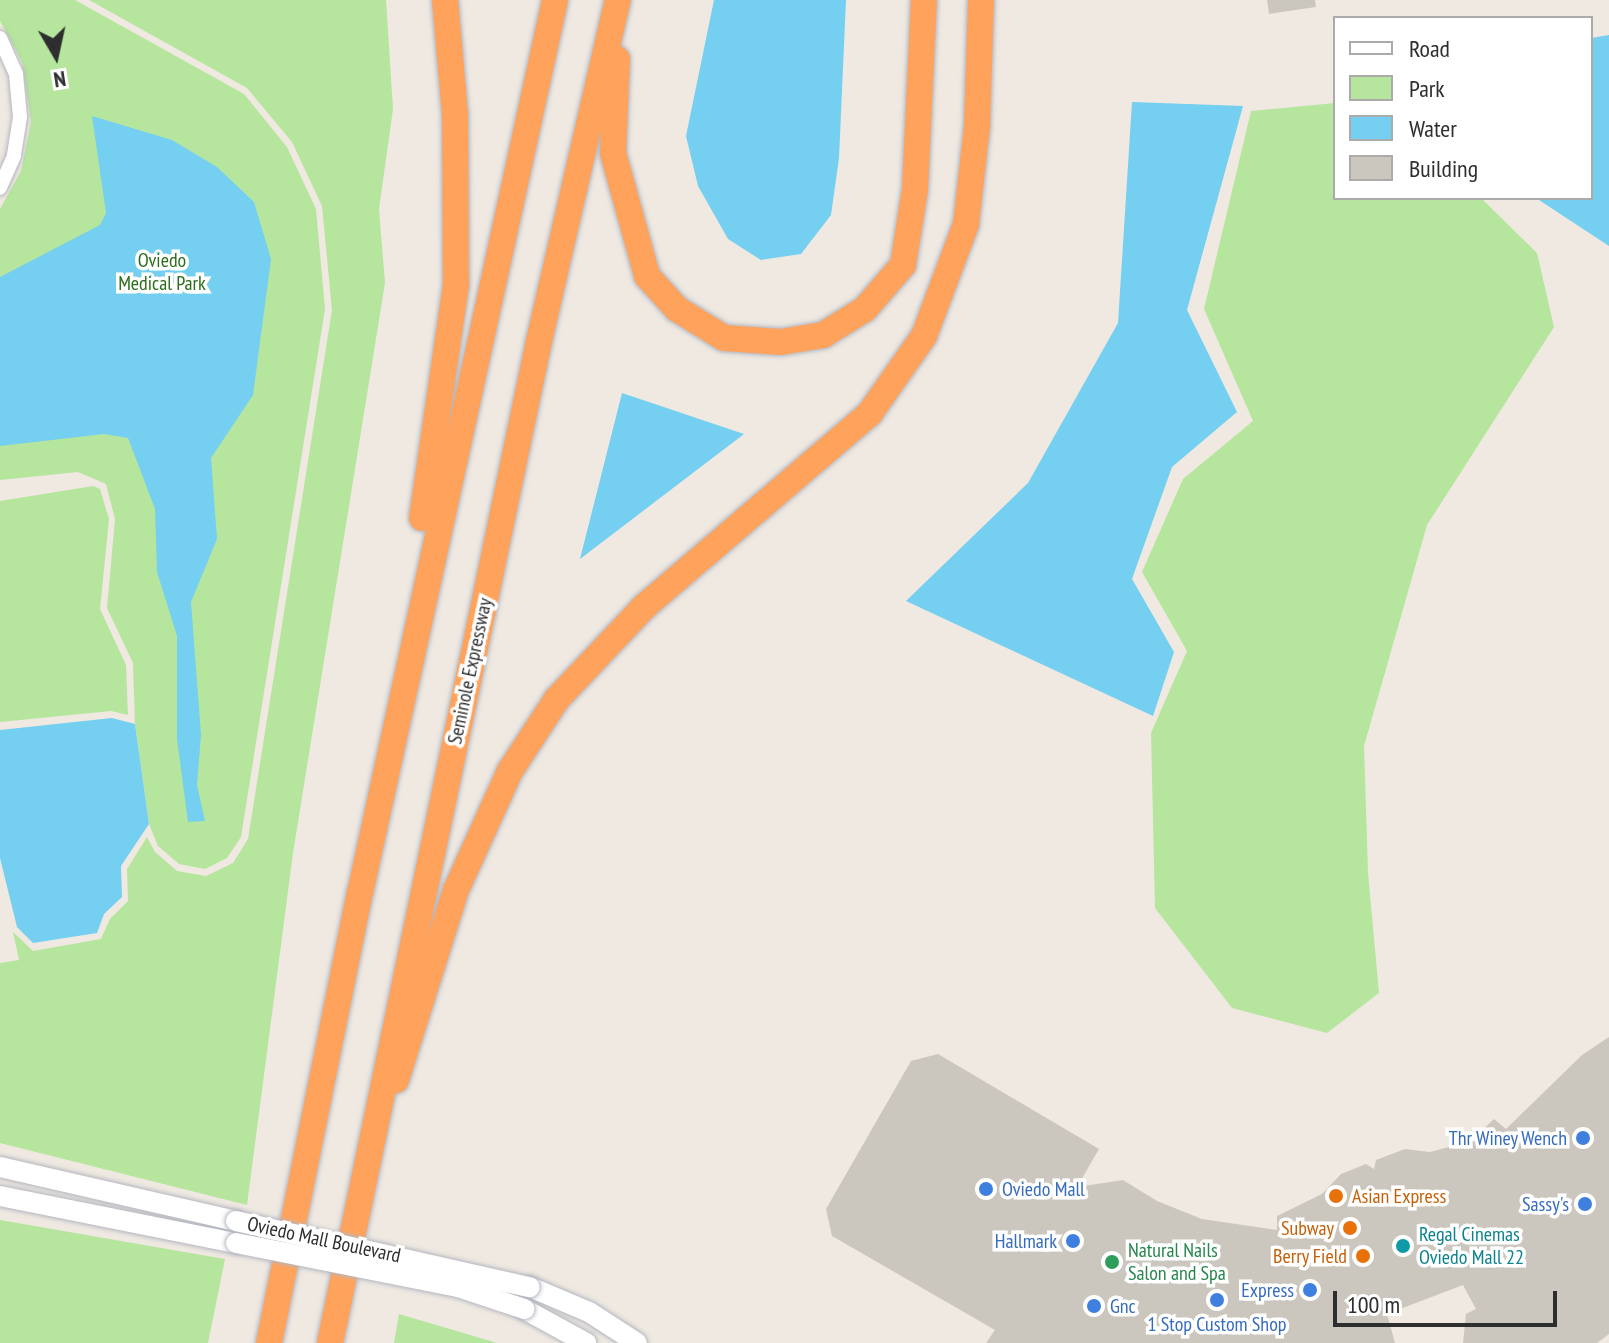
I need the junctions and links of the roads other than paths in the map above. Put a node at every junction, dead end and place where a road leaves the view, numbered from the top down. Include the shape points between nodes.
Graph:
1 (445, 0) edge
2 (555, 0) edge
3 (618, 0) edge
4 (627, 0) edge
5 (924, 0) edge
6 (981, 0) edge
7 (0, 38) edge
8 (0, 188) edge
9 (360, 893) junction
10 (400, 1047) junction
11 (0, 1167) edge
12 (0, 1196) edge
13 (269, 1343) edge
14 (330, 1343) edge
15 (586, 1343) edge
16 (637, 1343) edge

1 - 9 highway via 455,114 456,285 428,486 379,742
2 - 9 highway
3 - 10 highway, Seminole Expressway via 535,357
4 - 5 highway via 615,67 613,153 647,276 677,309 724,338 781,342 823,335 865,309 903,265 915,189
6 - 10 highway via 977,126 966,224 924,336 870,413 644,607 557,699 510,771 456,890
7 - 8 street via 16,74 20,117 14,156
9 - 13 highway
10 - 14 highway via 374,1136
11 - 16 street, Oviedo Mall Boulevard, bridge via 530,1287 589,1312
12 - 15 street, Oviedo Mall Boulevard, bridge via 458,1287 524,1309

